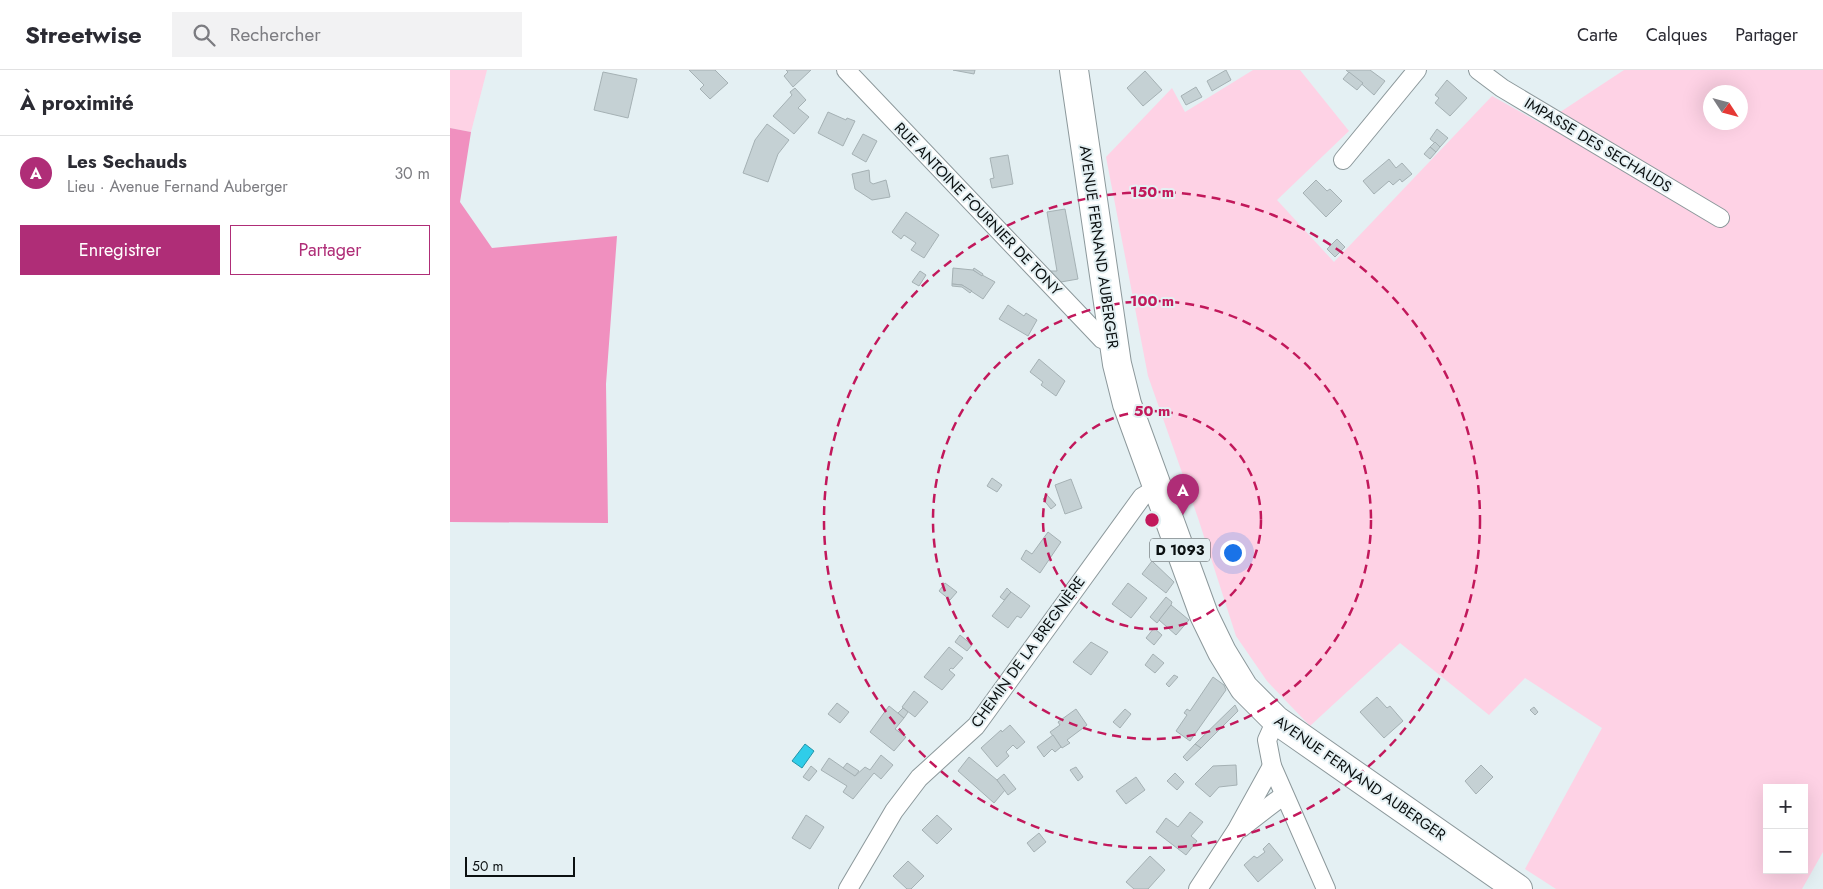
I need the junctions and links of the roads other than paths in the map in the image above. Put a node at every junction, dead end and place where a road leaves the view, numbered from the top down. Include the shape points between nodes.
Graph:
1 (846, 70) edge
2 (1074, 70) edge
3 (1417, 70) edge
4 (1478, 70) edge
5 (1343, 160) dead end
6 (1720, 218) dead end
7 (1113, 344) junction
8 (1158, 488) junction
9 (1276, 720) junction
10 (1272, 766) junction
11 (1284, 795) junction
12 (1236, 831) junction
13 (848, 889) edge
14 (1198, 889) edge
15 (1326, 889) edge
16 (1518, 889) edge

1 - 7 street, RUE ANTOINE FOURNIER DE TONY via 1102,339
2 - 7 main road, AVENUE FERNAND AUBERGER / D 1093
3 - 5 street
4 - 6 street, IMPASSE DES SECHAUDS via 1502,88
7 - 8 main road, AVENUE FERNAND AUBERGER / D 1093 via 1128,404
8 - 9 main road, AVENUE FERNAND AUBERGER / D 1093 via 1204,615 1222,652 1244,688
8 - 13 street, CHEMIN DE LA BREGNIÈRE via 1142,497 976,726 919,778 894,811
9 - 10 street via 1267,740
9 - 16 main road, AVENUE FERNAND AUBERGER / D 1093
10 - 11 street
10 - 12 street
11 - 12 street
11 - 15 street
12 - 14 street

